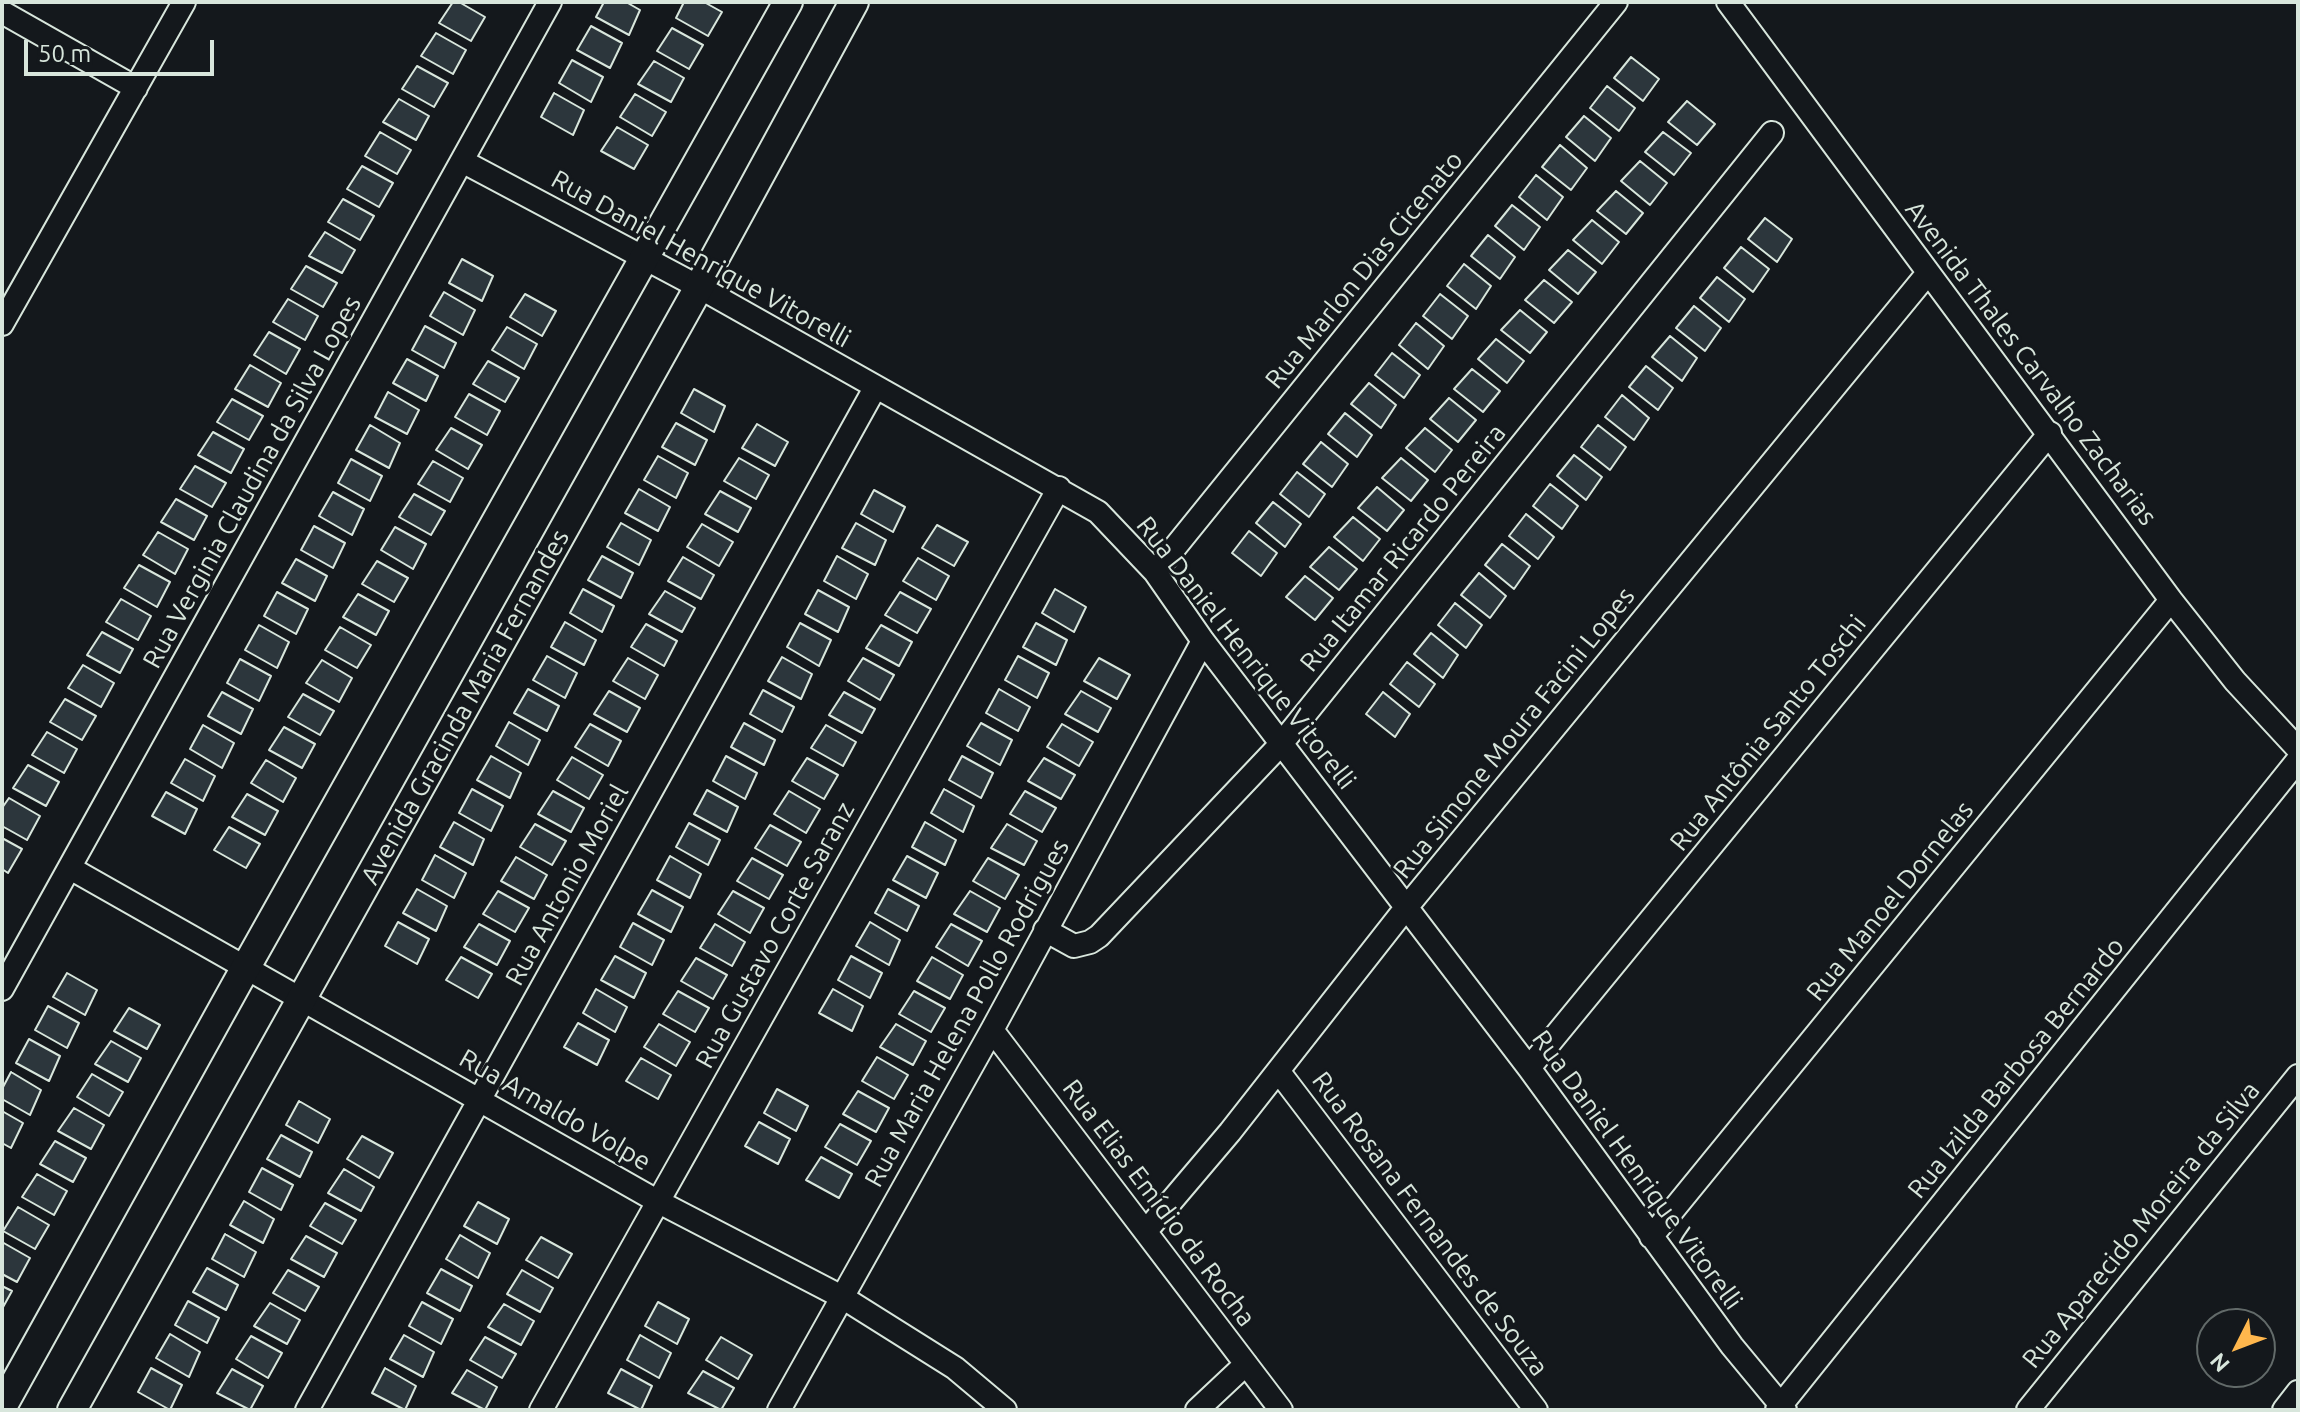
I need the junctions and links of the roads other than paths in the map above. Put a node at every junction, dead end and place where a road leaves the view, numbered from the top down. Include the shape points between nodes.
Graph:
1 (184, 2) edge
2 (550, 2) edge
3 (788, 2) edge
4 (854, 2) edge
5 (1616, 2) edge
6 (1728, 2) edge
7 (2, 12) edge
8 (136, 88) junction
9 (1772, 133) dead end
10 (462, 161) junction
11 (644, 257) junction
12 (1928, 273) junction
13 (699, 287) junction
14 (2, 324) edge
15 (875, 388) junction
16 (2050, 433) junction
17 (1059, 488) junction
18 (1155, 572) junction
19 (2171, 600) junction
20 (1203, 641) junction
21 (1281, 744) junction
22 (2298, 749) edge
23 (2298, 760) edge
24 (70, 868) junction
25 (1405, 909) junction
26 (1045, 930) junction
27 (246, 967) junction
28 (2, 989) edge
29 (302, 999) junction
30 (992, 1030) junction
31 (1529, 1068) junction
32 (1279, 1072) junction
33 (2298, 1076) edge
34 (480, 1098) junction
35 (657, 1201) junction
36 (1146, 1231) junction
37 (1651, 1237) junction
38 (842, 1297) junction
39 (1246, 1364) junction
40 (2298, 1392) edge
41 (2, 1407) edge
42 (1780, 1409) edge
43 (72, 1410) edge
44 (307, 1410) edge
45 (541, 1410) edge
46 (779, 1410) edge
47 (1005, 1410) edge
48 (1197, 1410) edge
49 (1281, 1410) edge
50 (1536, 1410) edge
51 (2028, 1410) edge
52 (2284, 1410) edge

1 - 8 street
2 - 10 street, Rua Verginia Claudina da Silva Lopes
3 - 11 street
4 - 13 street, Avenida Gracinda Maria Fernandes
5 - 18 street, Rua Marlon Dias Cicenato
6 - 12 street, Avenida Thales Carvalho Zacharias
7 - 8 street
8 - 14 street
9 - 21 street, Rua Itamar Ricardo Pereira
10 - 11 street, Rua Daniel Henrique Vitorelli
10 - 24 street, Rua Verginia Claudina da Silva Lopes
11 - 13 street, Rua Daniel Henrique Vitorelli
11 - 27 street
12 - 16 street, Avenida Thales Carvalho Zacharias
12 - 25 street, Rua Simone Moura Facini Lopes
13 - 15 street, Rua Daniel Henrique Vitorelli
13 - 29 street, Avenida Gracinda Maria Fernandes
15 - 17 street, Rua Daniel Henrique Vitorelli
15 - 34 street, Rua Antonio Moriel
16 - 19 street, Avenida Thales Carvalho Zacharias
16 - 31 street, Rua Antônia Santo Toschi
17 - 18 street, Rua Daniel Henrique Vitorelli via 1098,512
17 - 35 street, Rua Gustavo Corte Saranz
18 - 20 street, Rua Daniel Henrique Vitorelli
19 - 22 street, Avenida Thales Carvalho Zacharias
19 - 37 street, Rua Manoel Dornelas
20 - 21 street, Rua Daniel Henrique Vitorelli
20 - 26 street, Rua Maria Helena Pollo Rodrigues
21 - 25 street, Rua Daniel Henrique Vitorelli
21 - 26 street, Rua Itamar Ricardo Pereira via 1099,936 1074,946
23 - 42 street, Rua Izilda Barbosa Bernardo
24 - 27 street, Rua Arnaldo Volpe
24 - 28 street, Rua Verginia Claudina da Silva Lopes
25 - 31 street, Rua Daniel Henrique Vitorelli
25 - 32 street, Rua Simone Moura Facini Lopes
26 - 30 street, Rua Maria Helena Pollo Rodrigues
27 - 29 street, Rua Arnaldo Volpe
27 - 41 street
29 - 34 street, Rua Arnaldo Volpe
29 - 43 street, Avenida Gracinda Maria Fernandes
30 - 36 street, Rua Elias Emídio da Rocha
30 - 38 street, Rua Maria Helena Pollo Rodrigues
31 - 37 street, Rua Daniel Henrique Vitorelli
32 - 36 street, Rua Simone Moura Facini Lopes
32 - 50 street, Rua Rosana Fernandes de Souza
33 - 51 street, Rua Aparecido Moreira da Silva
34 - 35 street, Rua Arnaldo Volpe
34 - 44 street, Rua Antonio Moriel
35 - 38 street, Rua Arnaldo Volpe
35 - 45 street, Rua Gustavo Corte Saranz
36 - 39 street, Rua Elias Emídio da Rocha
37 - 42 street, Rua Daniel Henrique Vitorelli
38 - 46 street, Rua Maria Helena Pollo Rodrigues
38 - 47 street, Rua Arnaldo Volpe via 955,1368
39 - 48 street
39 - 49 street, Rua Elias Emídio da Rocha
40 - 52 street

